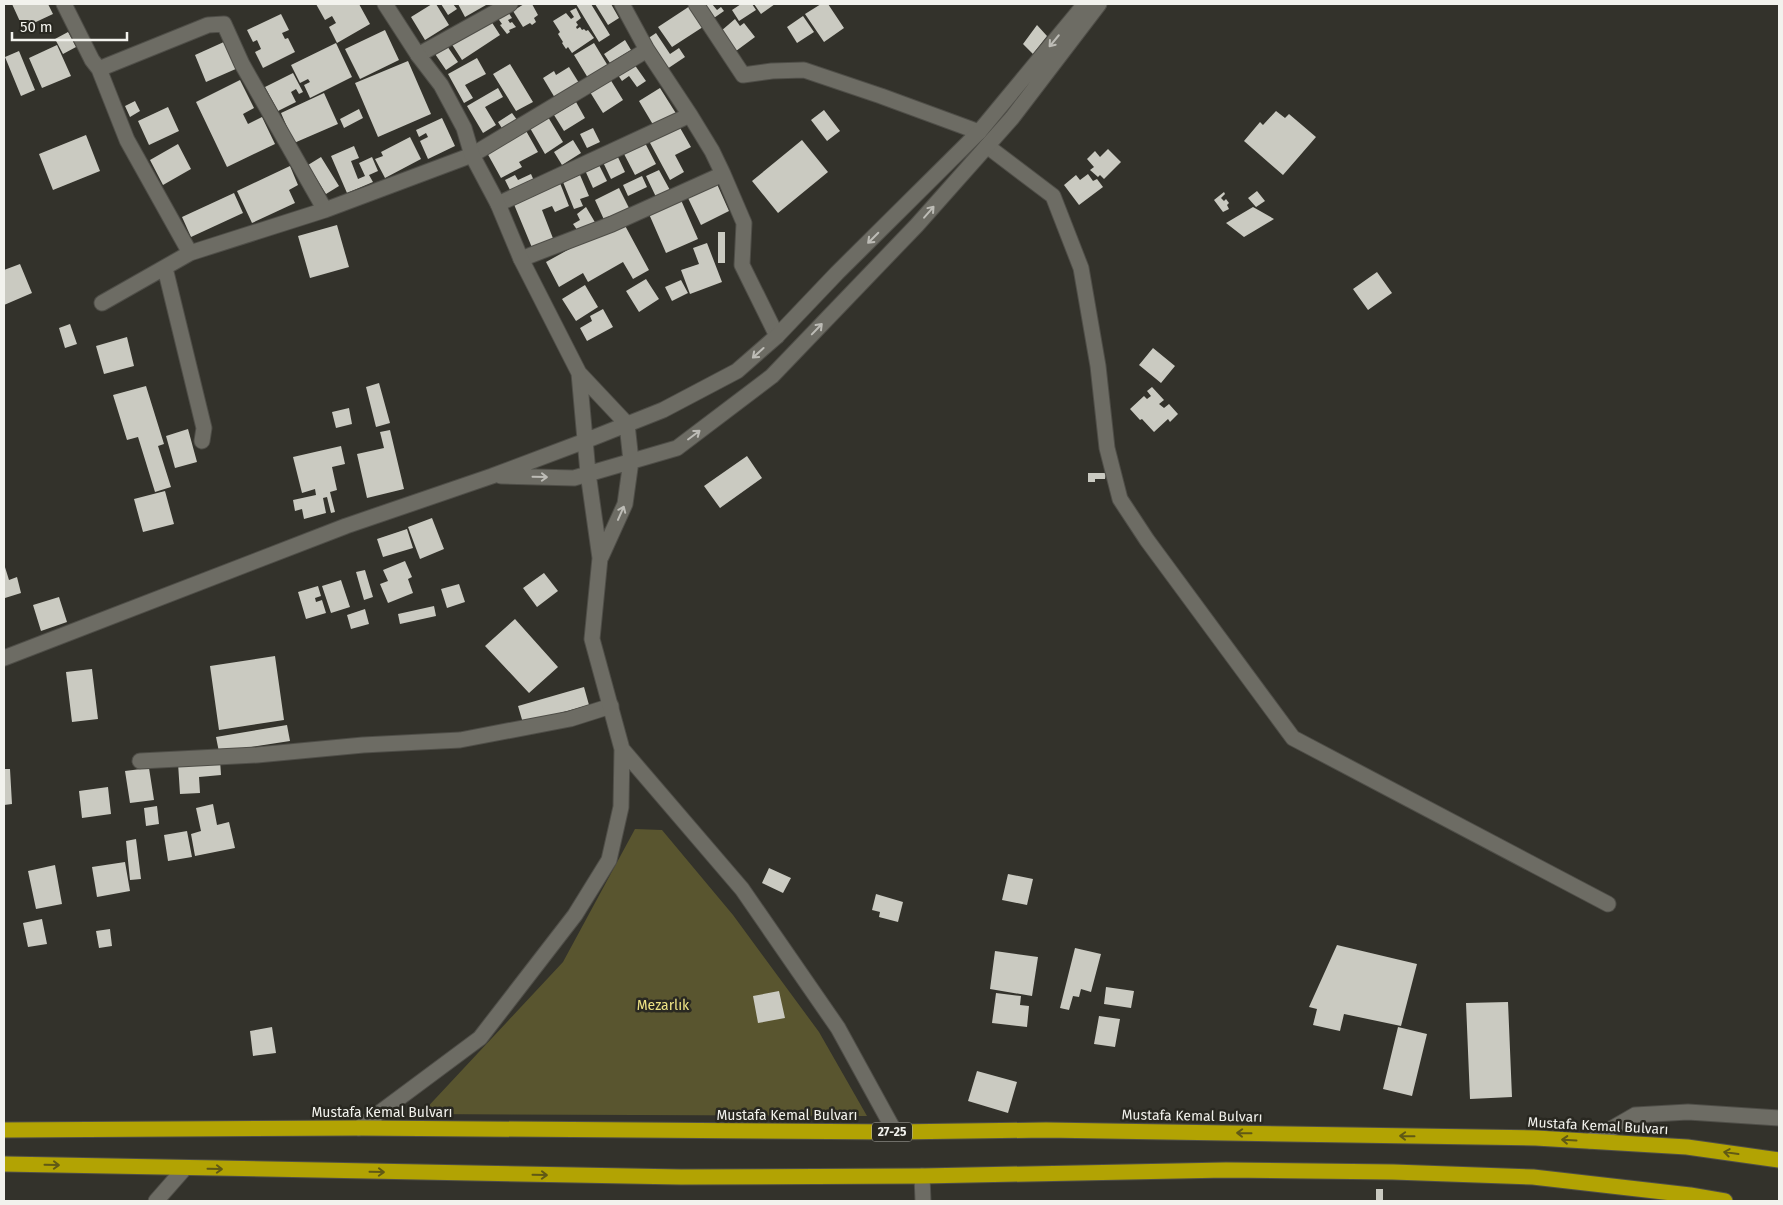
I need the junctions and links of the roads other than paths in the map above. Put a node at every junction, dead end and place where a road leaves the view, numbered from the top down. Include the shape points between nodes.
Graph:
1 (64, 4) edge
2 (385, 4) edge
3 (510, 4) edge
4 (622, 4) edge
5 (696, 4) edge
6 (1085, 4) edge
7 (1099, 4) edge
8 (647, 50) junction
9 (418, 55) junction
10 (100, 69) junction
11 (690, 115) junction
12 (979, 132) junction
13 (987, 146) junction
14 (472, 155) junction
15 (723, 174) junction
16 (498, 204) junction
17 (325, 210) junction
18 (190, 253) junction
19 (521, 259) junction
20 (165, 268) junction
21 (102, 303) dead end
22 (777, 336) junction
23 (579, 374) junction
24 (627, 424) junction
25 (202, 441) dead end
26 (585, 441) junction
27 (631, 461) junction
28 (588, 473) junction
29 (492, 476) junction
30 (600, 558) junction
31 (4, 658) edge
32 (611, 706) junction
33 (622, 749) junction
34 (140, 761) dead end
35 (1608, 904) dead end
36 (1779, 1118) edge
37 (359, 1128) junction
38 (4, 1130) edge
39 (895, 1132) junction
40 (1590, 1141) junction
41 (1779, 1160) edge
42 (4, 1164) edge
43 (185, 1168) junction
44 (922, 1176) junction
45 (156, 1201) edge
46 (923, 1201) edge
47 (1724, 1201) edge

1 - 10 street via 92,60
2 - 9 street
3 - 9 street
4 - 8 street
5 - 12 street via 744,75 804,70
6 -> 12 street
7 - 13 street
8 - 11 street
8 - 14 street
9 - 14 street via 441,85 464,128
10 - 17 street via 208,25 224,24 242,64
10 - 18 street via 127,140
11 - 15 street
11 - 16 street
12 -> 22 street
27 -> 13 street via 677,448 772,376 917,225
13 - 35 street via 1053,196 1081,268 1098,366 1107,448 1120,498 1147,540 1293,738
14 - 16 street
14 - 17 street
15 - 19 street via 612,224
15 - 22 street via 744,223 742,265
16 - 19 street
17 - 18 street
18 - 20 street
19 - 23 street
20 - 21 street
20 - 25 street via 204,428
22 -> 24 street via 737,371 663,410
23 - 24 street
23 - 26 street
24 - 26 street
24 - 27 street
26 - 28 street
26 - 29 street
27 - 28 street
30 -> 27 street via 625,504
29 -> 28 street via 574,478
28 - 30 street
29 - 31 street via 346,526
30 - 32 street via 592,639
32 - 33 street
32 - 34 street via 570,719 460,740
33 - 37 street via 621,807 609,860 574,915 480,1038
33 - 39 street via 742,889 838,1028
36 - 40 street via 1688,1112 1635,1115
37 - 38 highway, Mustafa Kemal Bulvarı / 27-25
37 - 39 highway, Mustafa Kemal Bulvarı / 27-25
40 -> 39 highway, Mustafa Kemal Bulvarı / 27-25 via 1056,1130
41 -> 40 highway, Mustafa Kemal Bulvarı / 27-25 via 1687,1147
42 -> 43 highway
43 -> 44 highway via 681,1176
43 - 45 street
44 - 46 street
44 - 47 highway via 1226,1170 1393,1172 1533,1177

